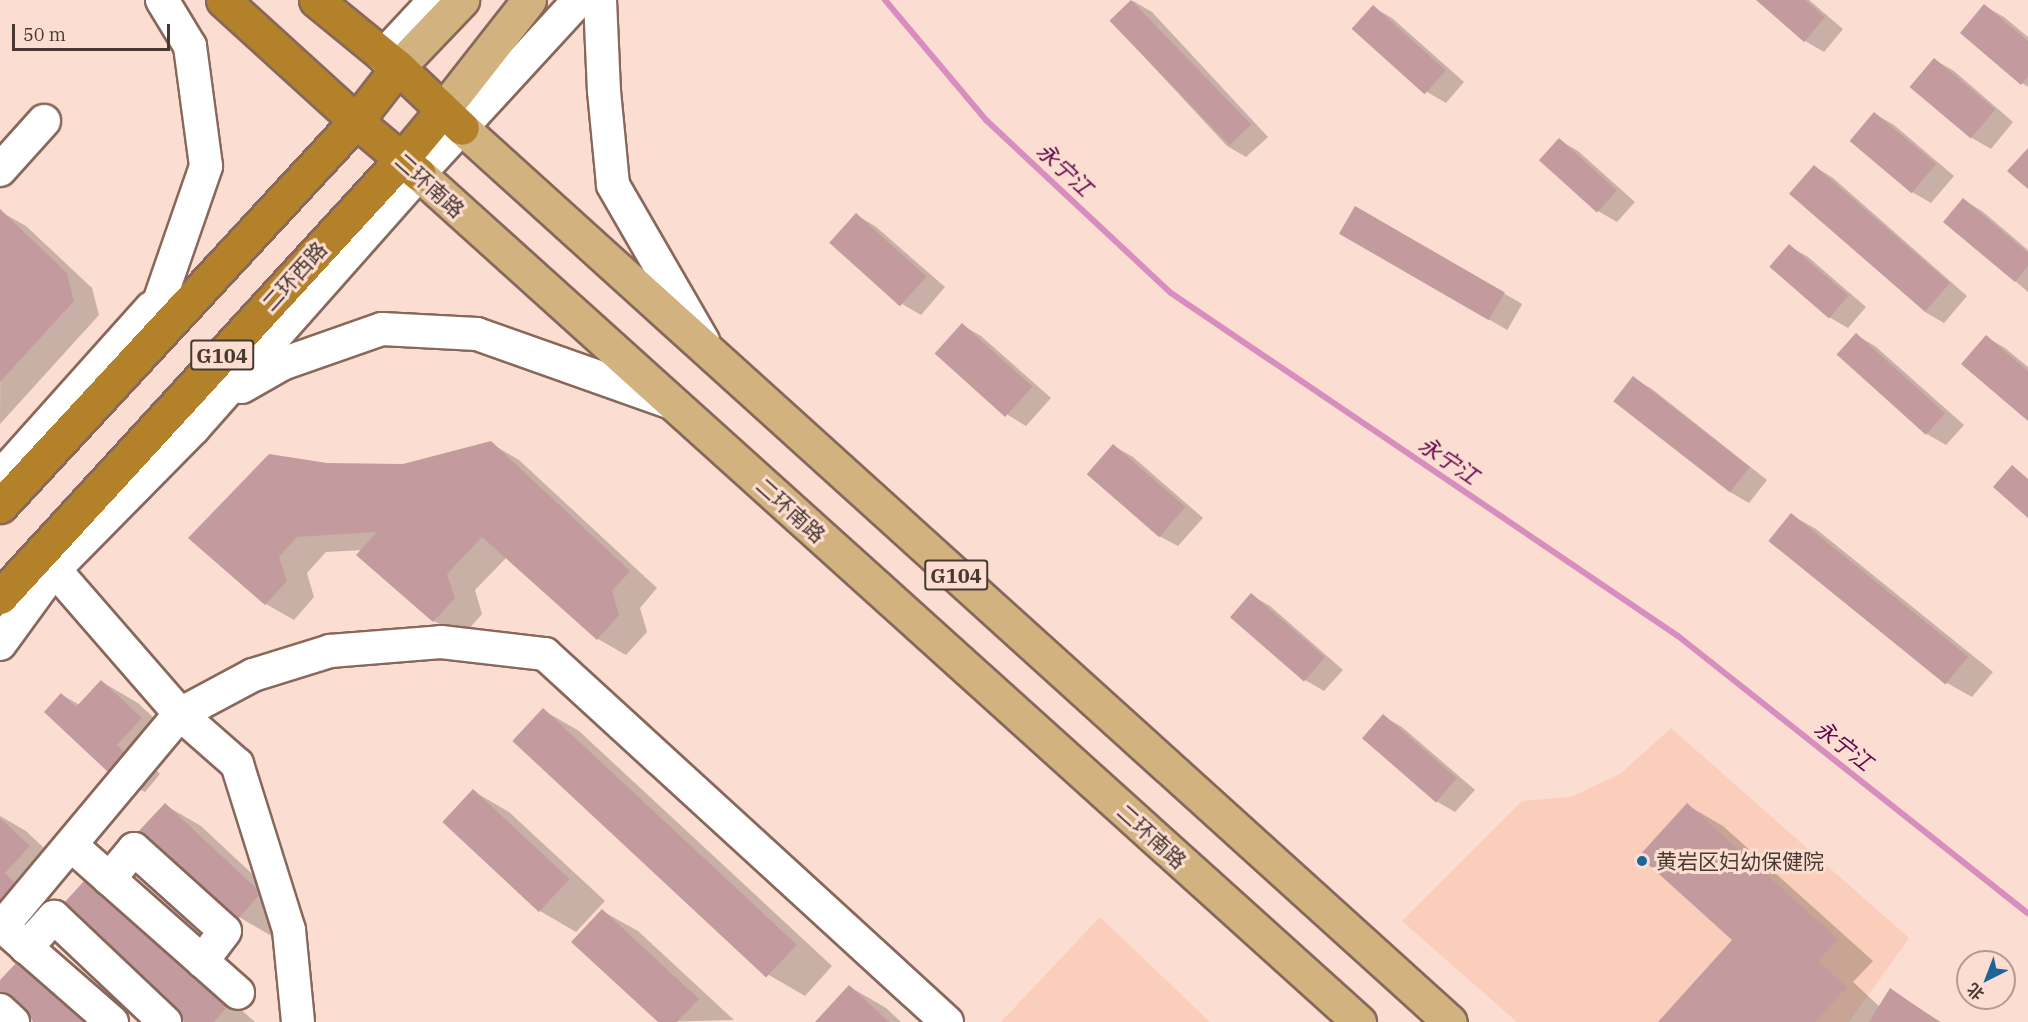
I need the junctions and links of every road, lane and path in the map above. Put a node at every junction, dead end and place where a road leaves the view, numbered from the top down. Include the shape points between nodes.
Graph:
1 (162, 0) edge
2 (223, 0) edge
3 (316, 0) edge
4 (435, 0) edge
5 (462, 0) edge
6 (529, 0) edge
7 (579, 0) edge
8 (600, 0) edge
9 (390, 62) junction
10 (452, 119) junction
11 (44, 120) dead end
12 (356, 121) junction
13 (410, 166) junction
14 (0, 170) edge
15 (161, 296) junction
16 (709, 352) junction
17 (141, 354) junction
18 (216, 403) junction
19 (673, 404) junction
20 (0, 477) edge
21 (0, 506) edge
22 (47, 562) junction
23 (0, 597) edge
24 (0, 644) edge
25 (180, 714) junction
26 (71, 845) junction
27 (1, 928) edge
28 (26, 948) junction
29 (124, 984) junction
30 (238, 993) dead end
31 (0, 1010) edge
32 (106, 1017) edge
33 (14, 1022) edge
34 (165, 1022) edge
35 (298, 1022) edge
36 (947, 1022) edge
37 (1359, 1022) edge
38 (1450, 1022) edge

1 - 15 street via 190,46 206,166
2 - 12 highway, 二环南路 / G104
3 - 9 highway, G104
4 - 9 street
5 - 9 main road
6 - 10 main road, 二环西路
7 - 10 street
8 - 16 street via 613,185
9 - 10 highway, G104
9 - 12 highway, G104
10 - 13 highway, 二环西路 / G104
10 - 16 main road, G104
11 - 14 street
12 - 13 highway, 二环南路 / G104
12 - 17 highway, G104
13 - 18 street
13 - 19 main road, 二环南路 / G104
13 - 22 highway, 二环西路 / G104
15 - 17 street
15 - 20 street
16 - 38 main road, G104
17 - 21 highway, G104
18 - 19 street via 282,364 382,329 477,334
18 - 22 street
19 - 37 main road, 二环南路 / G104
22 - 23 highway, 二环西路 / G104
22 - 24 street
22 - 25 street
25 - 26 street
25 - 35 street via 237,764 290,930
25 - 36 street via 253,675 330,651 441,642 545,654
26 - 27 street
26 - 30 street
27 - 28 street
28 - 29 street via 54,917
28 - 32 street
29 - 32 street
29 - 34 street
31 - 33 street

